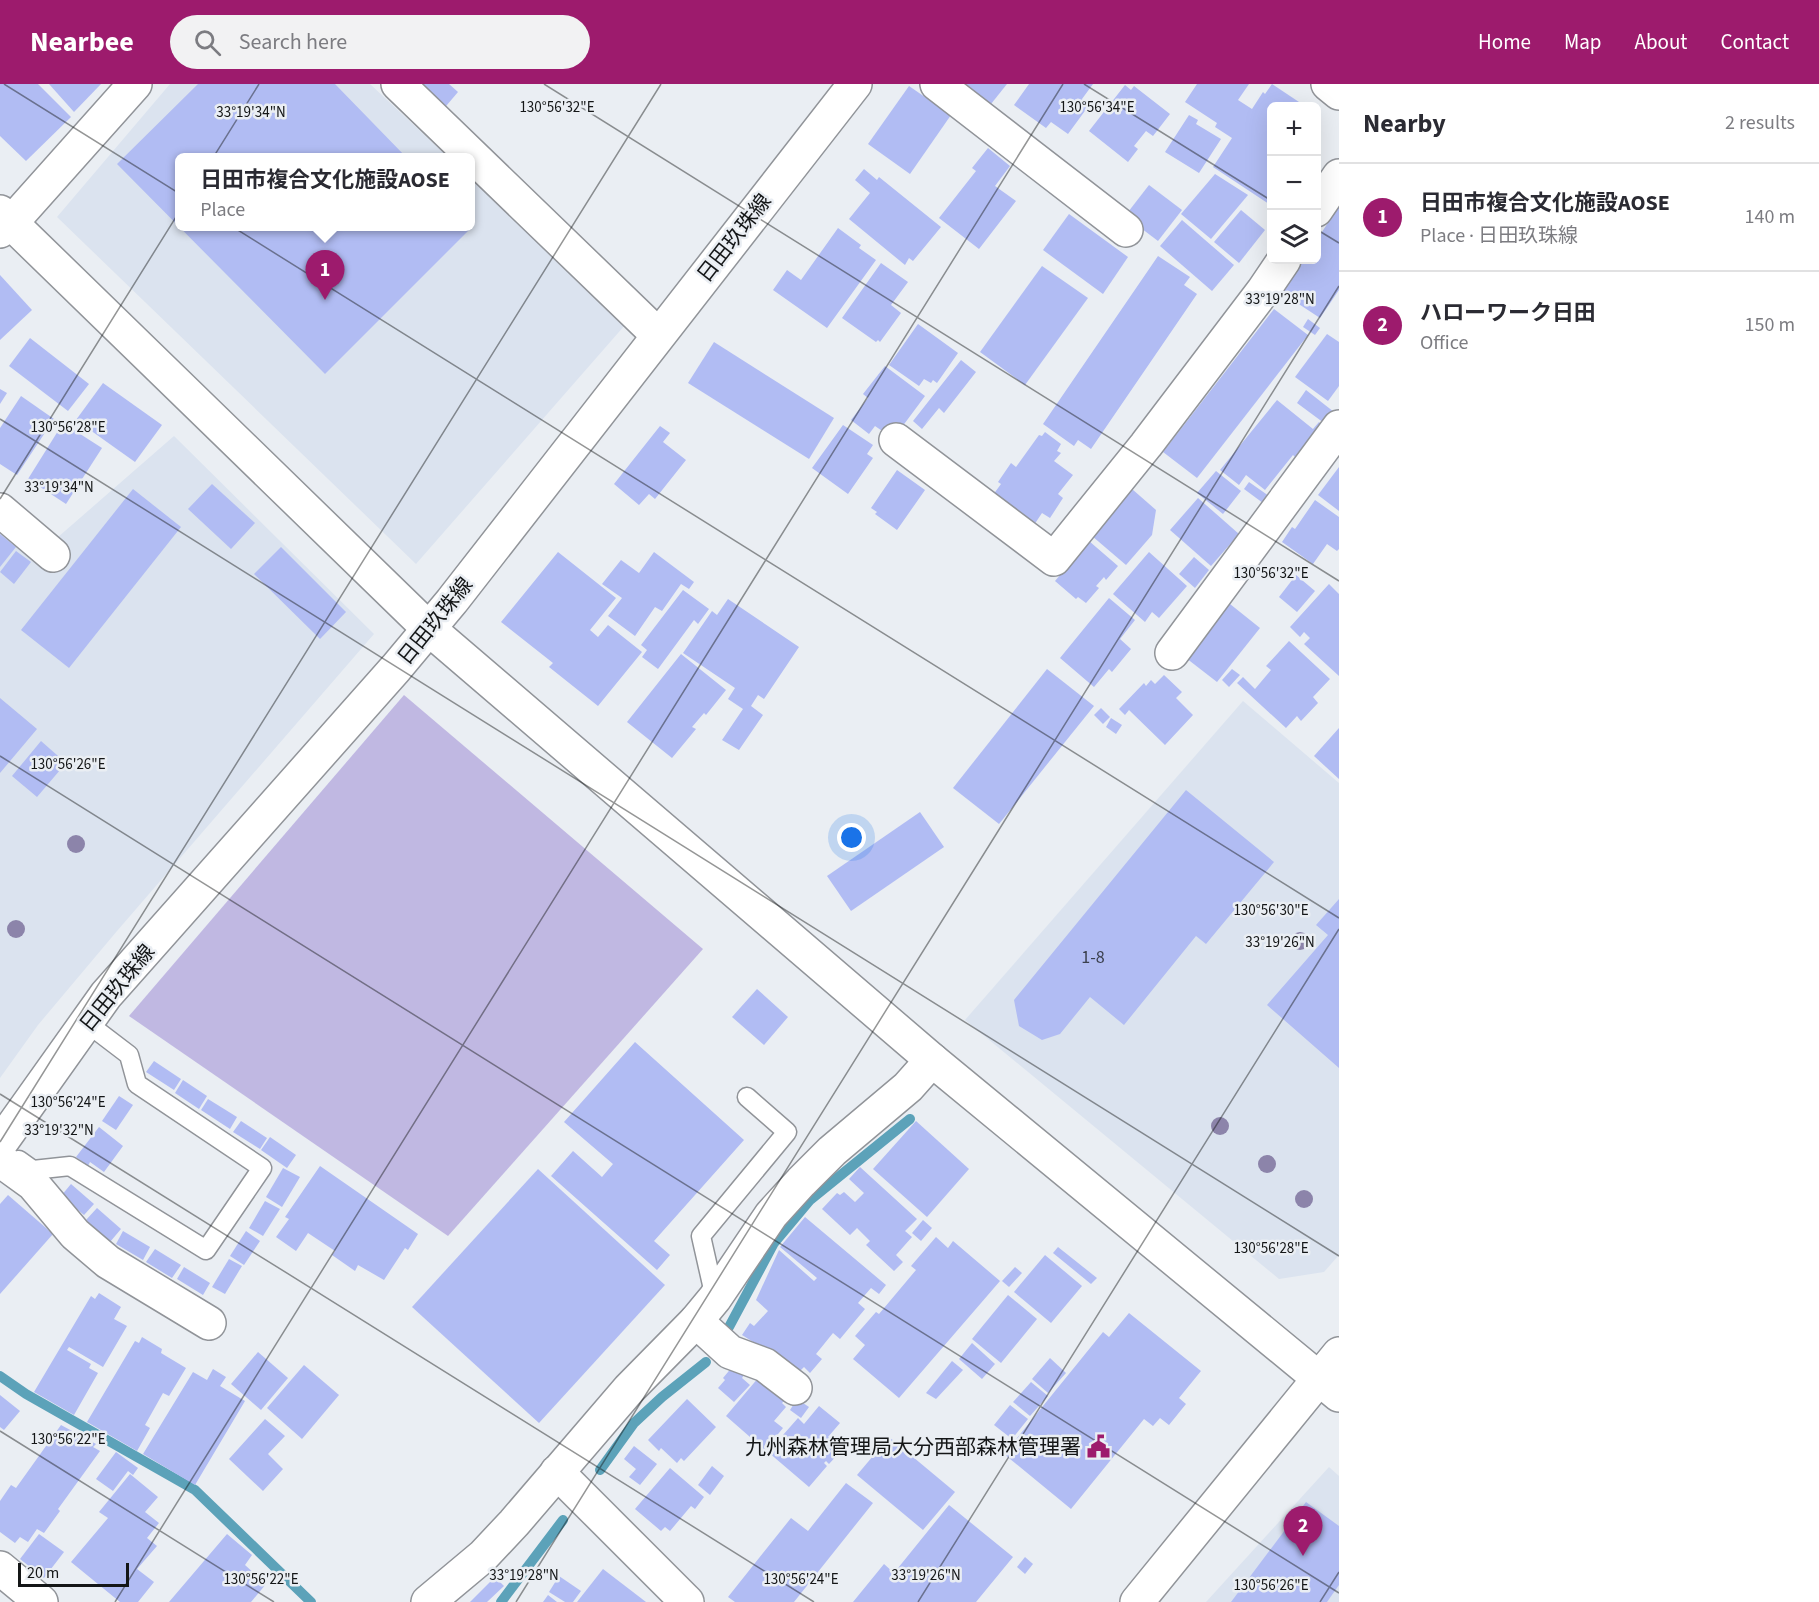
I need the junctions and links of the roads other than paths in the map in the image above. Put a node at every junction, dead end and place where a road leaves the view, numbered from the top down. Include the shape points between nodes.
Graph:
1 (135, 84) edge
2 (398, 84) edge
3 (855, 84) edge
4 (937, 84) edge
5 (1328, 84) edge
6 (1339, 93) edge
7 (469, 153) edge
8 (475, 158) edge
9 (1339, 176) edge
10 (1321, 204) edge
11 (4, 222) edge
12 (1126, 230) dead end
13 (1281, 264) edge
14 (658, 335) junction
15 (1339, 427) edge
16 (896, 440) dead end
17 (0, 510) edge
18 (53, 555) dead end
19 (428, 628) junction
20 (1172, 653) dead end
21 (87, 1023) junction
22 (932, 1060) junction
23 (747, 1097) dead end
24 (0, 1146) edge
25 (0, 1160) edge
26 (705, 1309) junction
27 (209, 1323) dead end
28 (1339, 1354) edge
29 (1328, 1387) edge
30 (795, 1388) dead end
31 (556, 1472) junction
32 (0, 1568) edge
33 (40, 1602) edge
34 (428, 1602) edge
35 (687, 1602) edge
36 (1137, 1602) edge

1 - 11 street
2 - 7 street
3 - 14 street, 日田玖珠線
4 - 12 street
5 - 6 street
8 - 14 street
9 - 10 street
11 - 19 street
13 - 16 street via 1167,418 1054,559
14 - 19 street, 日田玖珠線
15 - 20 street
17 - 18 street
19 - 21 street, 日田玖珠線 via 106,995
19 - 22 street
21 - 24 street, 日田玖珠線
21 - 24 lane via 129,1055 136,1084 262,1168 206,1250 70,1166 33,1170
22 - 26 street via 908,1088 801,1182 771,1215
22 - 29 street
23 - 26 lane via 787,1132 700,1236
25 - 27 street via 33,1184 75,1234 108,1262
26 - 30 street via 730,1352 765,1365
26 - 31 street
28 - 29 street
29 - 36 street
31 - 34 street via 483,1556
31 - 35 street
32 - 33 street

